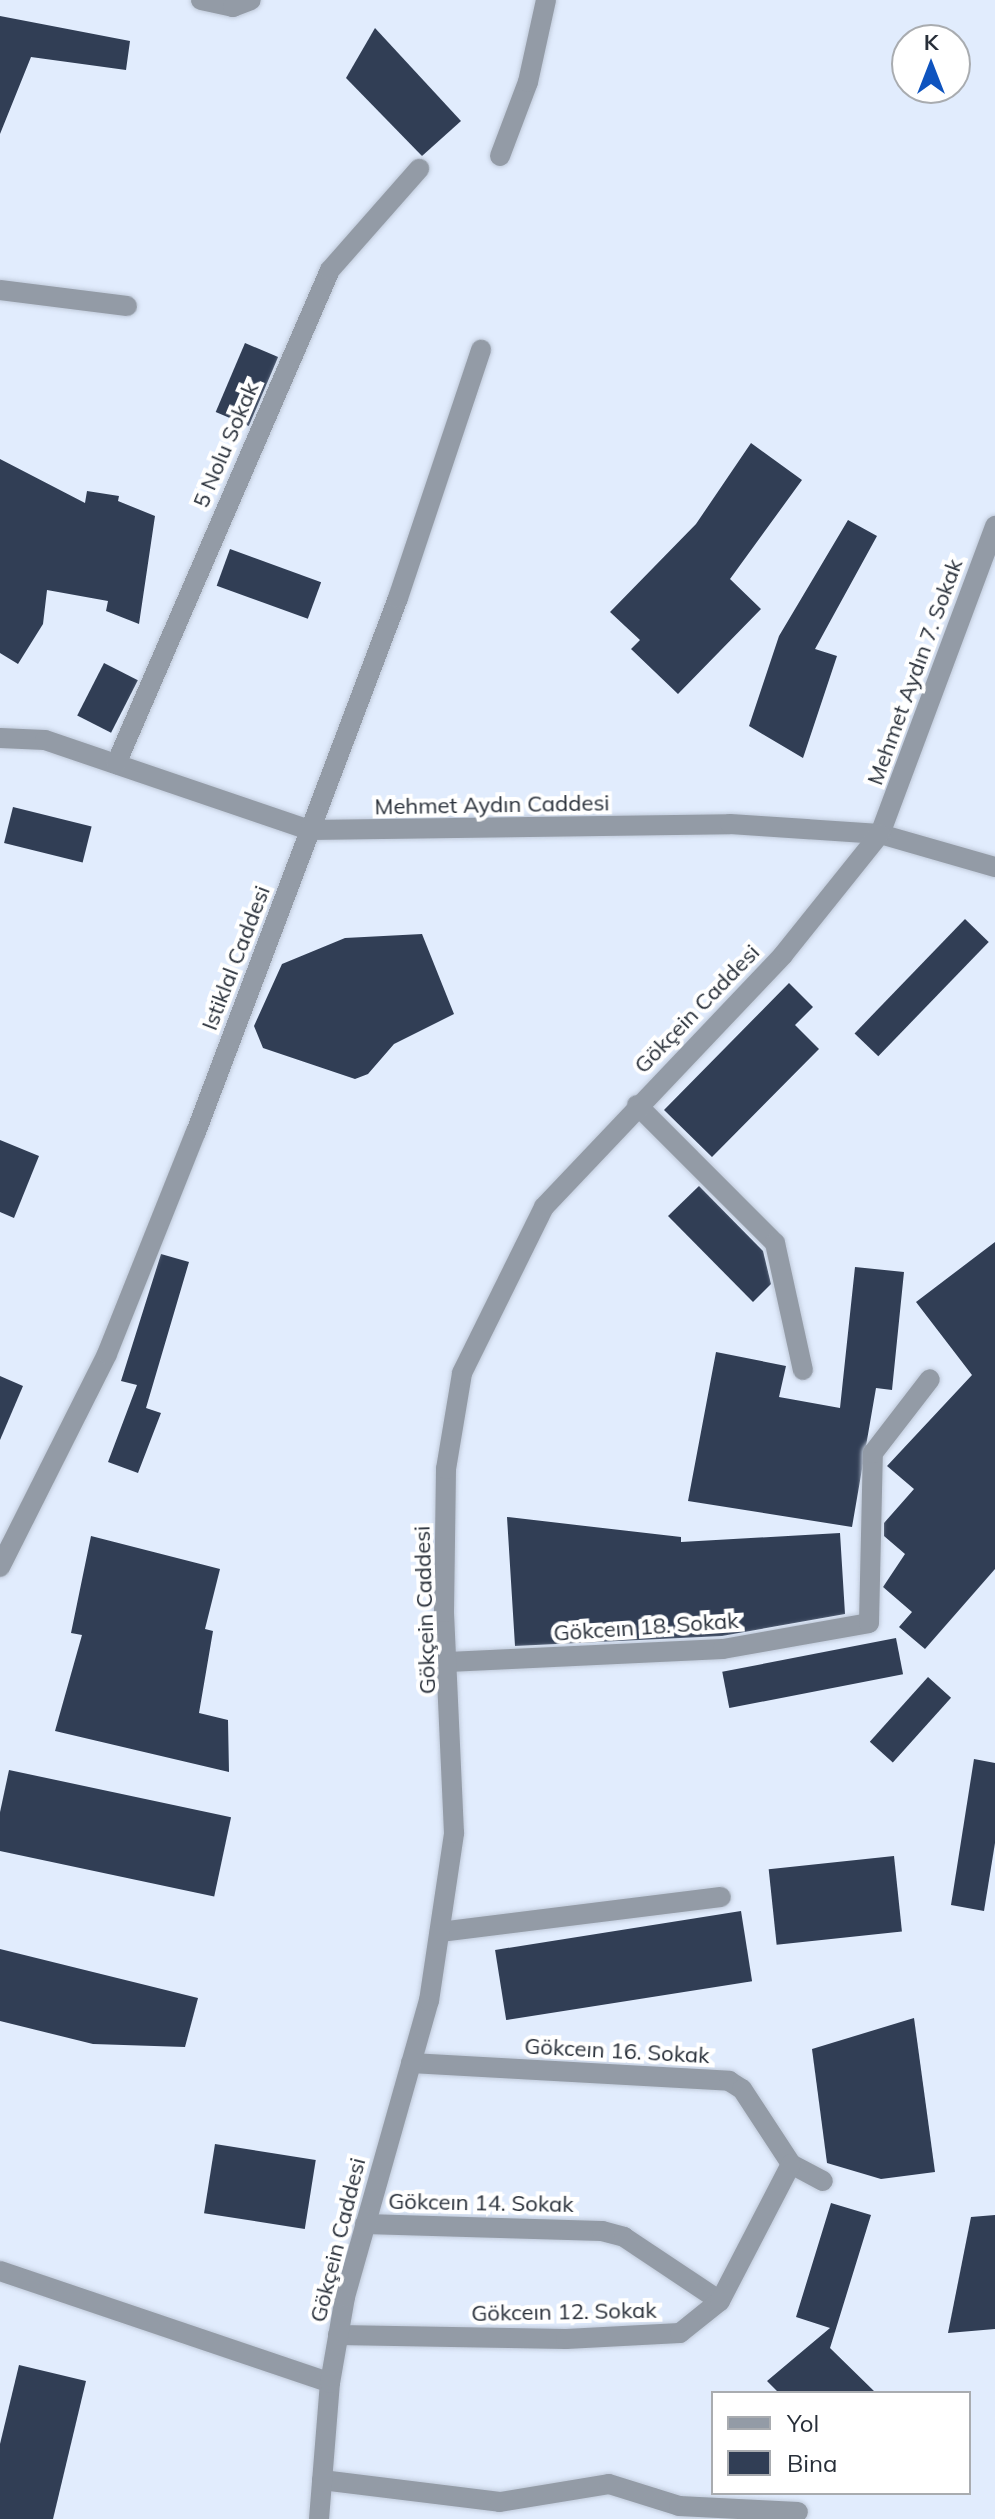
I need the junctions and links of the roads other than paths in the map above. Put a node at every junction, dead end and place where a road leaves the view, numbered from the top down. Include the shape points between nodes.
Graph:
1 (201, 0) edge
2 (251, 0) edge
3 (546, 0) edge
4 (500, 156) dead end
5 (419, 169) dead end
6 (0, 290) edge
7 (127, 306) dead end
8 (481, 350) dead end
9 (995, 526) edge
10 (0, 738) edge
11 (116, 764) junction
12 (310, 830) junction
13 (880, 834) junction
14 (995, 867) edge
15 (637, 1105) junction
16 (803, 1370) dead end
17 (930, 1379) dead end
18 (0, 1567) edge
19 (448, 1662) junction
20 (721, 1897) dead end
21 (440, 1932) junction
22 (411, 2063) junction
23 (791, 2164) junction
24 (823, 2181) dead end
25 (365, 2224) junction
26 (0, 2271) edge
27 (720, 2301) junction
28 (338, 2335) junction
29 (330, 2383) junction
30 (322, 2480) junction
31 (798, 2512) dead end
32 (319, 2519) edge

1 - 2 street via 233,7
3 - 4 street via 528,82
5 - 11 street, 5 Nolu Sokak via 330,270
6 - 7 street
8 - 12 street, Istiklal Caddesi
9 - 13 street, Mehmet Aydın 7. Sokak
10 - 11 street, Mehmet Aydın Caddesi via 45,740
11 - 12 street, Mehmet Aydın Caddesi
12 - 13 street, Mehmet Aydın Caddesi via 730,824
12 - 18 street, Istiklal Caddesi via 107,1354
13 - 14 street, Mehmet Aydın Caddesi
13 - 15 street, Gökçein Caddesi via 783,955
15 - 16 street via 775,1243
15 - 19 street, Gökçein Caddesi via 544,1207 462,1373 446,1469
17 - 19 street, Gökceın 18. Sokak via 873,1453 869,1623 723,1649
19 - 21 street, Gökçein Caddesi via 454,1833
20 - 21 street
21 - 22 street, Gökçein Caddesi
22 - 23 street, Gökceın 16. Sokak via 729,2081 753,2103
22 - 25 street, Gökçein Caddesi
23 - 24 street
23 - 27 street, Gökceın 12. Sokak
25 - 27 street, Gökceın 14. Sokak via 602,2231 624,2237
25 - 28 street, Gökçein Caddesi
26 - 29 street
27 - 28 street, Gökceın 12. Sokak via 700,2322 657,2336
28 - 29 street, Gökçein Caddesi
29 - 30 street, Gökçein Caddesi
30 - 31 street via 500,2502 609,2484 679,2506
30 - 32 street, Gökçein Caddesi

